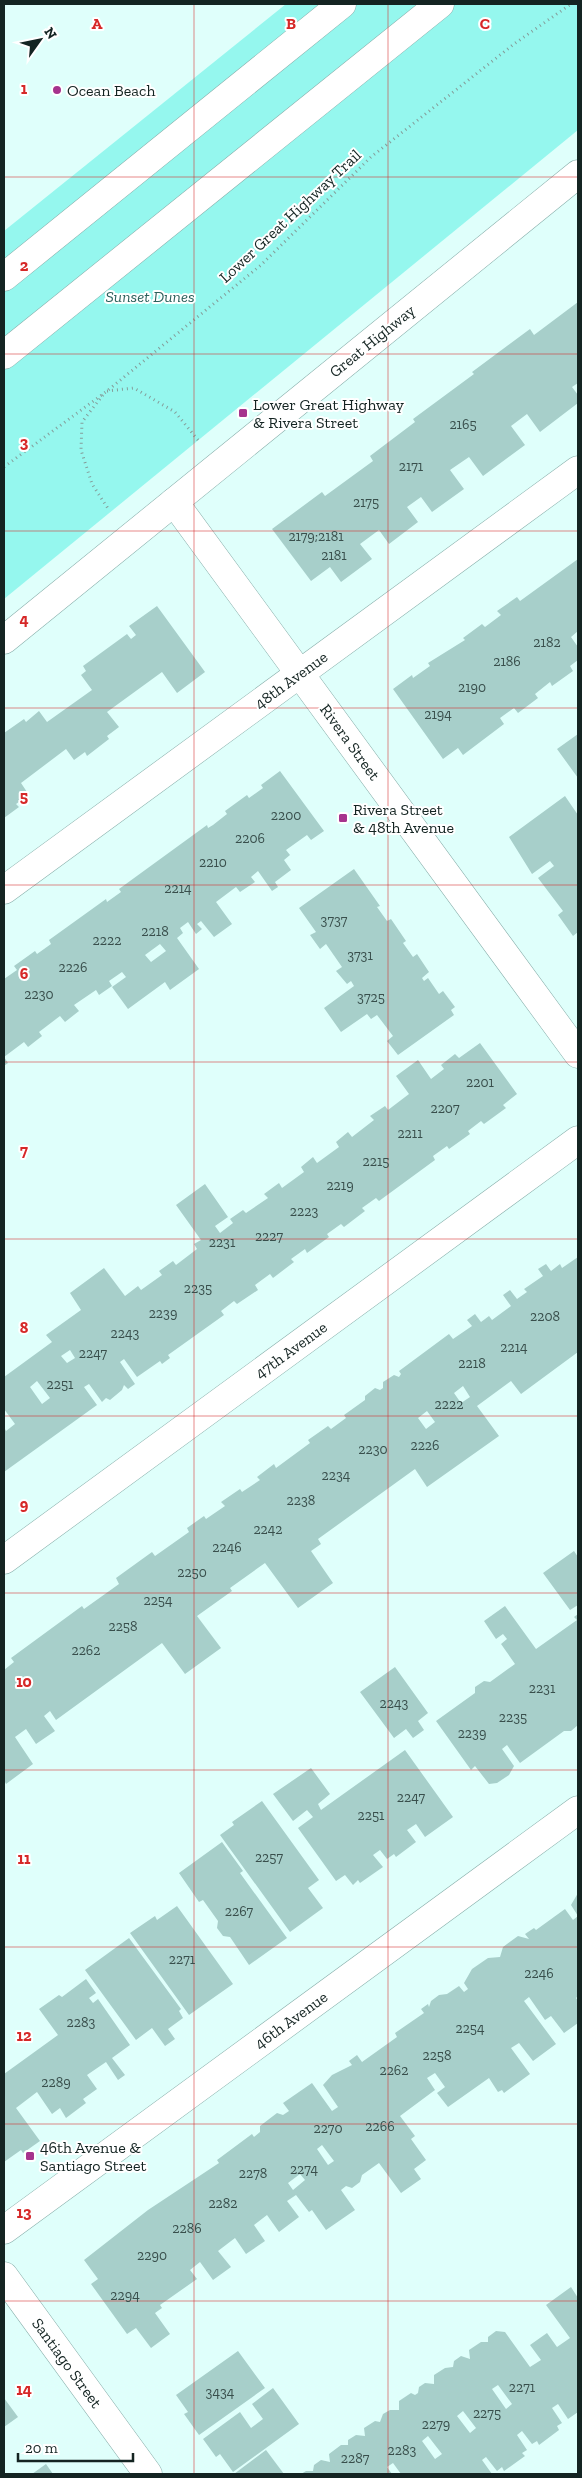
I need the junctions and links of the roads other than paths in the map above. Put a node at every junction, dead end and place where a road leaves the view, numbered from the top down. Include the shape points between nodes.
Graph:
1 (342, 4) edge
2 (440, 4) edge
3 (578, 174) edge
4 (4, 277) edge
5 (4, 355) edge
6 (578, 470) edge
7 (174, 502) junction
8 (4, 640) edge
9 (300, 674) junction
10 (4, 890) edge
11 (578, 1054) edge
12 (578, 1140) edge
13 (4, 1560) edge
14 (578, 1810) edge
15 (4, 2230) edge
16 (4, 2276) edge
17 (148, 2474) edge

1 - 4 street
2 - 5 street
3 - 7 street, Great Highway
6 - 9 street, 48th Avenue
7 - 8 street, Great Highway
7 - 9 street, Rivera Street
9 - 10 street, 48th Avenue
9 - 11 street, Rivera Street
12 - 13 street, 47th Avenue
14 - 15 street, 46th Avenue
16 - 17 street, Santiago Street

